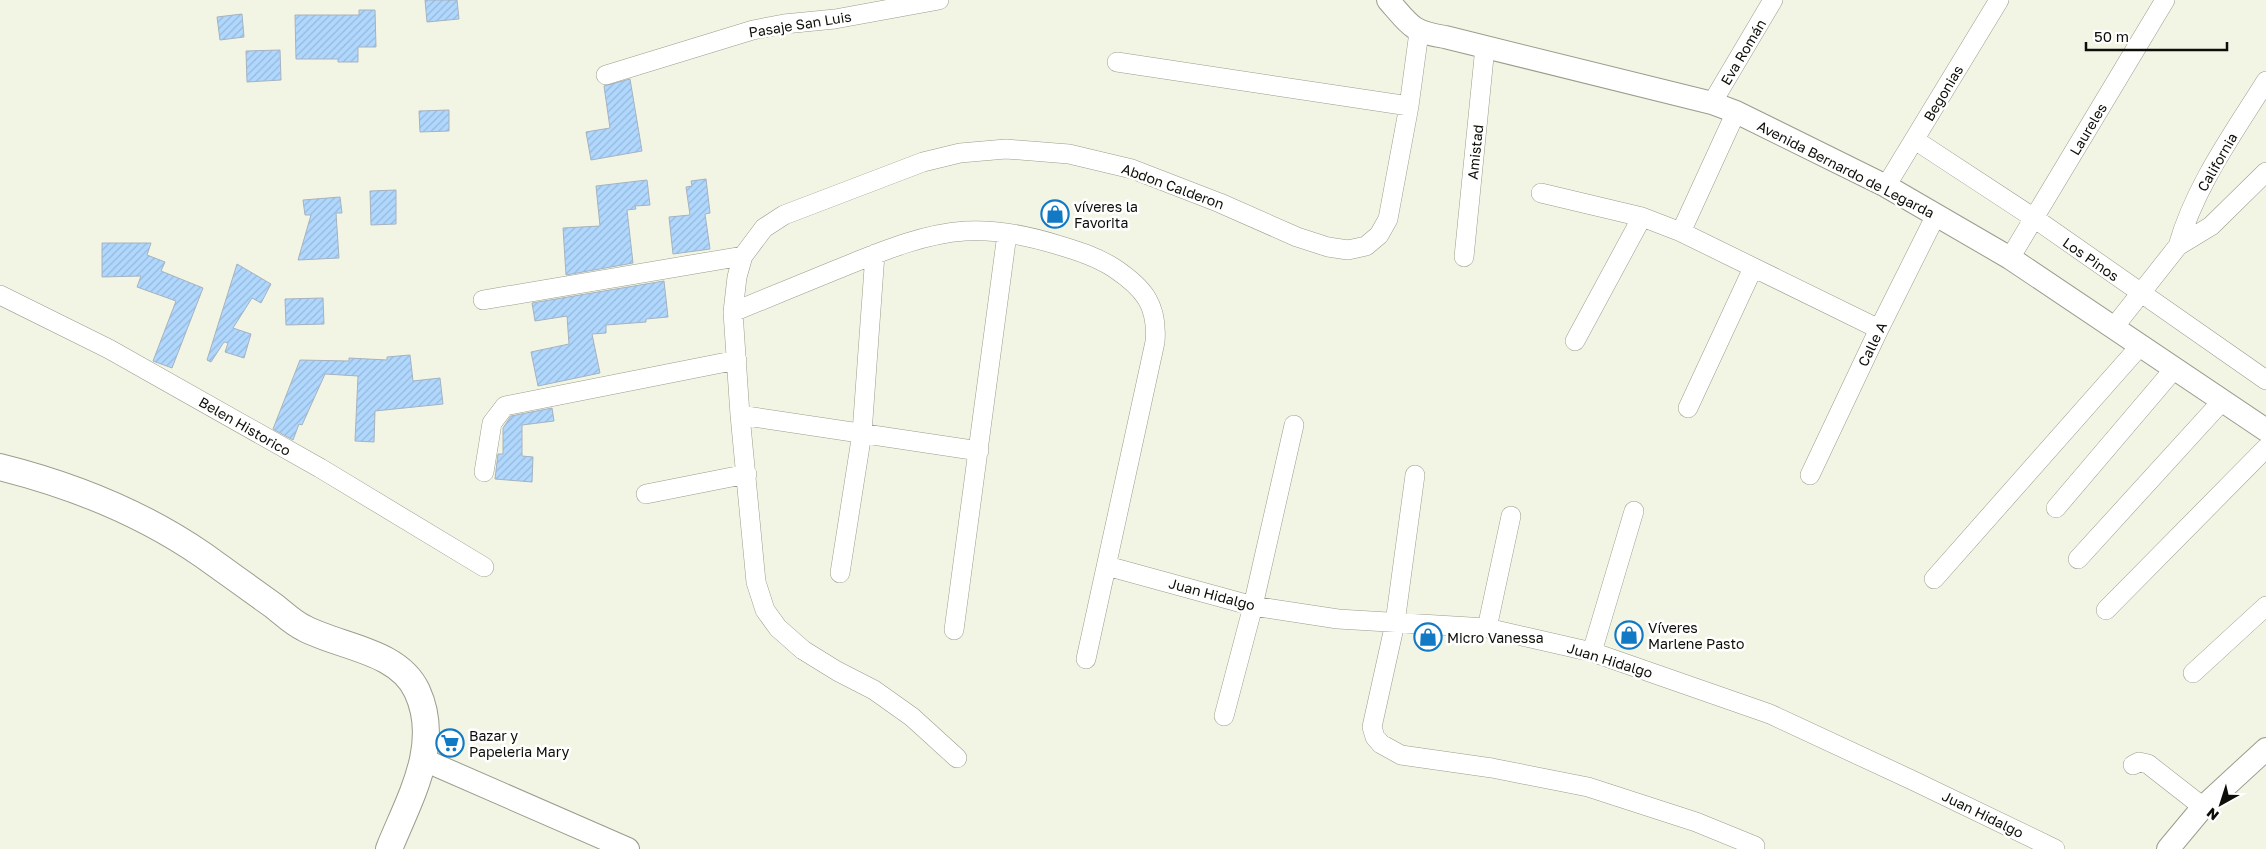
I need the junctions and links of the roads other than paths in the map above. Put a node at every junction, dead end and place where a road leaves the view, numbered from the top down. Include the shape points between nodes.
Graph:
1 (939, 0) edge
2 (1388, 0) edge
3 (1773, 0) edge
4 (1999, 0) edge
5 (2165, 0) edge
6 (1419, 32) junction
7 (1485, 47) junction
8 (1117, 62) dead end
9 (606, 75) dead end
10 (2266, 81) edge
11 (1712, 103) junction
12 (1409, 106) junction
13 (1736, 112) junction
14 (1914, 140) junction
15 (2266, 172) edge
16 (1886, 186) junction
17 (1541, 193) dead end
18 (1936, 215) junction
19 (1642, 217) junction
20 (2034, 218) junction
21 (1681, 232) junction
22 (1006, 234) junction
23 (2178, 246) junction
24 (875, 254) junction
25 (743, 256) junction
26 (1464, 258) dead end
27 (2010, 258) junction
28 (1754, 268) junction
29 (2140, 293) junction
30 (0, 295) edge
31 (483, 300) dead end
32 (733, 312) junction
33 (2114, 327) junction
34 (1879, 329) junction
35 (1575, 341) dead end
36 (2140, 346) junction
37 (737, 360) junction
38 (2175, 368) junction
39 (2266, 380) edge
40 (2223, 400) junction
41 (1688, 408) dead end
42 (740, 415) junction
43 (1294, 425) dead end
44 (2266, 430) edge
45 (862, 433) junction
46 (2266, 448) edge
47 (978, 451) junction
48 (0, 467) edge
49 (484, 472) dead end
50 (747, 474) junction
51 (1415, 475) dead end
52 (1810, 475) dead end
53 (646, 494) dead end
54 (2056, 508) dead end
55 (1634, 511) dead end
56 (1511, 516) dead end
57 (2078, 559) dead end
58 (1107, 566) junction
59 (484, 567) dead end
60 (840, 574) dead end
61 (1934, 579) dead end
62 (1253, 606) junction
63 (2266, 606) edge
64 (2106, 610) dead end
65 (1395, 623) junction
66 (1487, 628) junction
67 (954, 630) dead end
68 (1592, 652) junction
69 (1086, 659) dead end
70 (2193, 672) dead end
71 (1224, 716) dead end
72 (2266, 750) edge
73 (957, 758) dead end
74 (424, 760) junction
75 (2133, 765) dead end
76 (2203, 807) junction
77 (1755, 846) dead end
78 (389, 849) edge
79 (628, 849) edge
80 (2055, 849) edge
81 (2168, 849) edge

1 - 9 street, Pasaje San Luis via 753,30
2 - 6 street
3 - 11 street, Eva Román
4 - 14 street, Begonias
5 - 20 street, Laureles
6 - 7 street, Avenida Bernardo de Legarda
6 - 12 street, Abdon Calderon
7 - 11 street, Avenida Bernardo de Legarda
7 - 26 street, Amistad
8 - 12 street
10 - 23 street, California via 2189,211
11 - 13 street, Avenida Bernardo de Legarda
12 - 25 street, Abdon Calderon via 1388,219 1379,235 1366,246 1348,250 1297,237 1132,169 1069,154 1006,150 960,154 923,162 819,200 784,215 764,228
13 - 16 street, Avenida Bernardo de Legarda
13 - 21 street
14 - 16 street, Begonias
14 - 20 street, Los Pinos
15 - 23 street via 2211,226
16 - 18 street, Avenida Bernardo de Legarda
17 - 19 street
18 - 27 street, Avenida Bernardo de Legarda
18 - 34 street, Calle A
19 - 21 street
19 - 35 street
20 - 27 street, Laureles
20 - 29 street, Los Pinos
21 - 28 street
22 - 24 street via 965,231 924,238
22 - 47 street
22 - 58 street via 1046,242 1106,263 1136,286 1151,306 1156,323 1154,342
23 - 29 street
24 - 32 street
24 - 45 street
25 - 31 street
25 - 32 street, Abdon Calderon via 736,277
27 - 33 street, Avenida Bernardo de Legarda
28 - 34 street
28 - 41 street
29 - 33 street
29 - 39 street, Los Pinos
30 - 59 street, Belen Historico via 118,354 320,468
32 - 37 street, Abdon Calderon
33 - 36 street, Avenida Bernardo de Legarda
34 - 52 street, Calle A
36 - 38 street, Avenida Bernardo de Legarda
36 - 61 street
37 - 42 street, Abdon Calderon
37 - 49 street via 505,406 492,423
38 - 40 street, Avenida Bernardo de Legarda
38 - 54 street
40 - 44 street, Avenida Bernardo de Legarda
40 - 57 street
42 - 45 street
42 - 50 street, Abdon Calderon
43 - 62 street
45 - 47 street
45 - 60 street
46 - 64 street
47 - 67 street
48 - 74 main road via 37,476 103,500 166,531 304,628 370,652 397,667 416,688 421,701 427,725
50 - 53 street
50 - 73 street, Abdon Calderon via 756,582 765,610 778,628 803,650 874,690 912,717
51 - 65 street
55 - 68 street
56 - 66 street
58 - 62 street, Juan Hidalgo
58 - 69 street
62 - 65 street, Juan Hidalgo via 1338,619
62 - 71 street
63 - 70 street
65 - 66 street, Juan Hidalgo
65 - 77 street via 1372,727 1375,737 1388,750 1401,755 1588,787 1650,806
66 - 68 street, Juan Hidalgo
68 - 80 street, Juan Hidalgo via 1770,714
72 - 76 street
74 - 78 main road
74 - 79 street
75 - 76 street via 2139,762 2148,764
76 - 81 street

